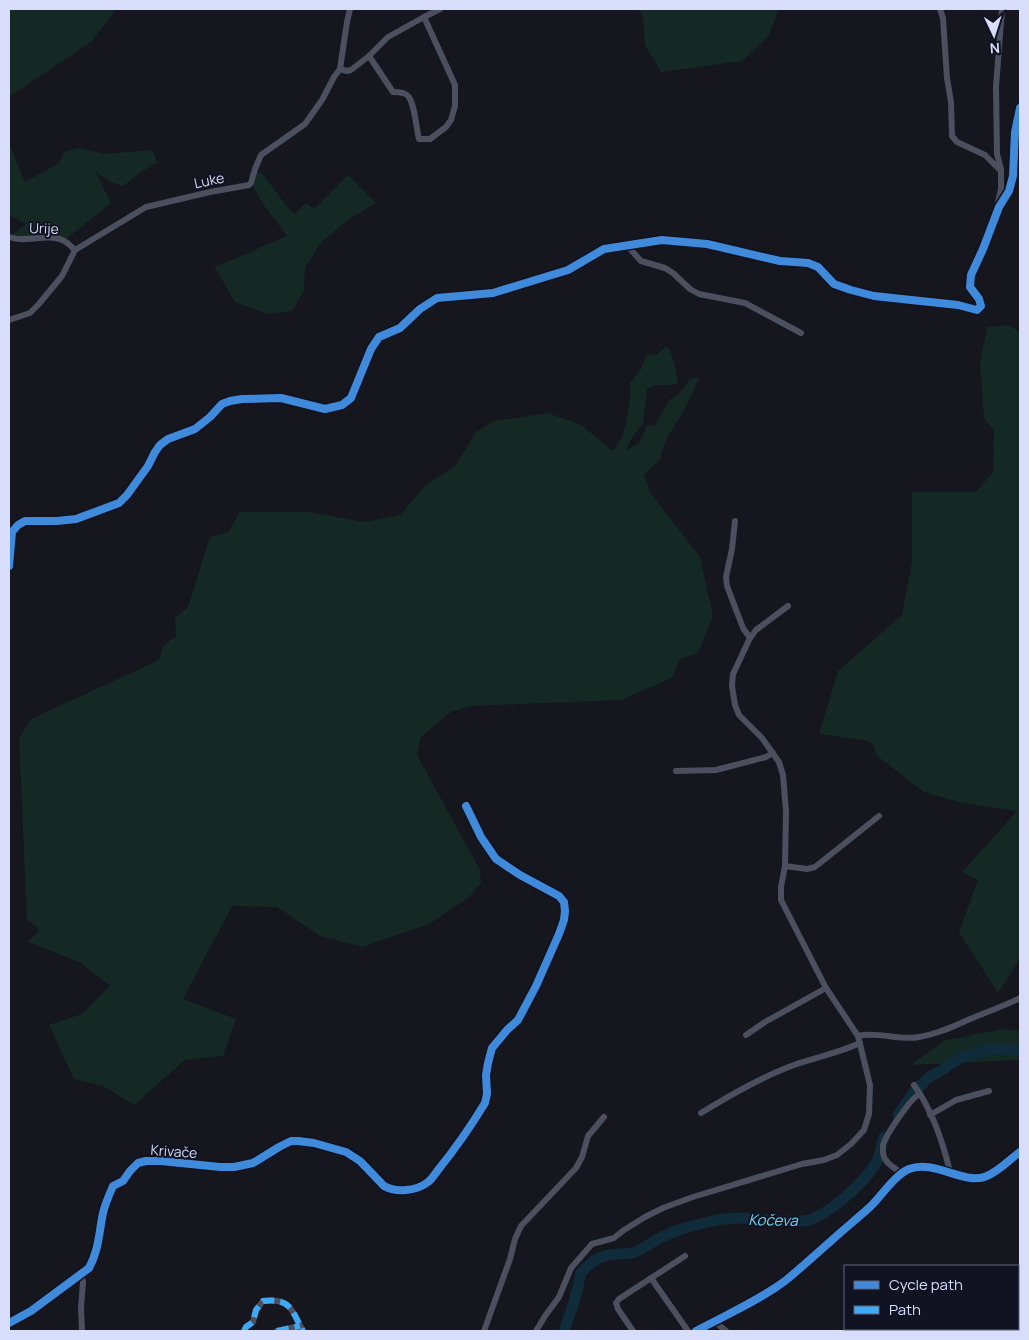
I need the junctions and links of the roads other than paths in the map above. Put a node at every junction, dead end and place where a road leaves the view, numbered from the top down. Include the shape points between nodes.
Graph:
1 (350, 9) edge
2 (440, 9) edge
3 (940, 9) edge
4 (1002, 9) edge
5 (424, 17) junction
6 (369, 56) junction
7 (340, 69) junction
8 (1020, 108) edge
9 (1001, 171) junction
10 (999, 207) junction
11 (9, 237) edge
12 (628, 245) junction
13 (75, 250) junction
14 (9, 320) edge
15 (800, 333) dead end
16 (735, 521) dead end
17 (9, 566) edge
18 (788, 606) dead end
19 (750, 638) junction
20 (773, 753) junction
21 (676, 771) dead end
22 (466, 806) dead end
23 (879, 816) dead end
24 (785, 866) junction
25 (826, 988) junction
26 (1020, 998) edge
27 (746, 1036) dead end
28 (859, 1040) junction
29 (914, 1085) dead end
30 (989, 1091) dead end
31 (919, 1093) junction
32 (701, 1113) dead end
33 (930, 1114) junction
34 (604, 1117) dead end
35 (1020, 1152) edge
36 (950, 1172) junction
37 (901, 1174) junction
38 (684, 1256) dead end
39 (82, 1274) junction
40 (651, 1278) junction
41 (714, 1321) junction
42 (9, 1323) edge
43 (301, 1329) edge
44 (82, 1331) edge
45 (244, 1331) edge
46 (277, 1331) edge
47 (484, 1331) edge
48 (536, 1331) edge
49 (633, 1331) edge
50 (688, 1331) edge
51 (696, 1331) edge
52 (726, 1331) edge

1 - 7 street, Luke
2 - 5 street
3 - 9 street via 944,18 952,136 957,142 985,155
4 - 9 street via 996,87 997,154
5 - 6 street via 388,37
5 - 6 street via 455,85 455,106 446,127 430,138 419,139 408,96 393,92
6 - 7 street via 351,70
7 - 13 street, Luke via 304,124 262,155 249,185 146,207
8 - 10 street via 1015,132 1013,176 1009,191
9 - 10 street
10 - 12 street via 971,276 970,287 981,306 977,310 874,296 834,284 818,267 808,263 780,261 707,244 662,240
11 - 13 street, Urije via 20,240 60,239
12 - 15 street via 641,261 665,268 699,294 745,303
12 - 17 street via 604,249 568,270 493,293 438,298 420,308 400,328 379,337 351,398 342,405 325,409 281,398 242,399 222,404 195,429 160,445 148,466 118,503 76,519 25,521 18,525 12,532
13 - 14 street via 62,276 38,305 30,313
16 - 19 street via 727,586
18 - 19 street
19 - 20 street via 734,674 735,705 739,715
20 - 21 street via 716,770
20 - 24 street via 779,762 785,792
22 - 39 street, Krivače via 496,859 559,896 565,911 536,986 518,1020 492,1048 486,1075 485,1103 428,1182 414,1189 388,1189 360,1161 346,1152 306,1141 291,1141 253,1163 234,1167 167,1161 138,1163 113,1186 103,1212 93,1261
23 - 24 street via 815,867
24 - 25 street via 781,900
25 - 27 street
25 - 28 street
26 - 28 street via 946,1030 920,1037 864,1034
28 - 32 street via 848,1049 788,1067 737,1091
28 - 48 street via 870,1085 869,1114 864,1130 851,1144 824,1160 663,1208 614,1238 592,1244 571,1268 559,1297
29 - 31 street
30 - 33 street via 956,1100
31 - 33 street
31 - 37 street via 900,1116 883,1146 884,1158
33 - 36 street via 943,1144
34 - 47 street via 588,1136 576,1168 521,1226
35 - 36 main road via 986,1177 967,1177
36 - 37 main road via 920,1166
37 - 41 main road via 871,1206 786,1280 770,1292
38 - 40 street
39 - 42 street, Krivače
39 - 44 street
40 - 49 street via 616,1303
40 - 50 street
41 - 51 main road
41 - 52 street
43 - 45 street via 290,1307 273,1300 263,1301 253,1322
43 - 46 street

